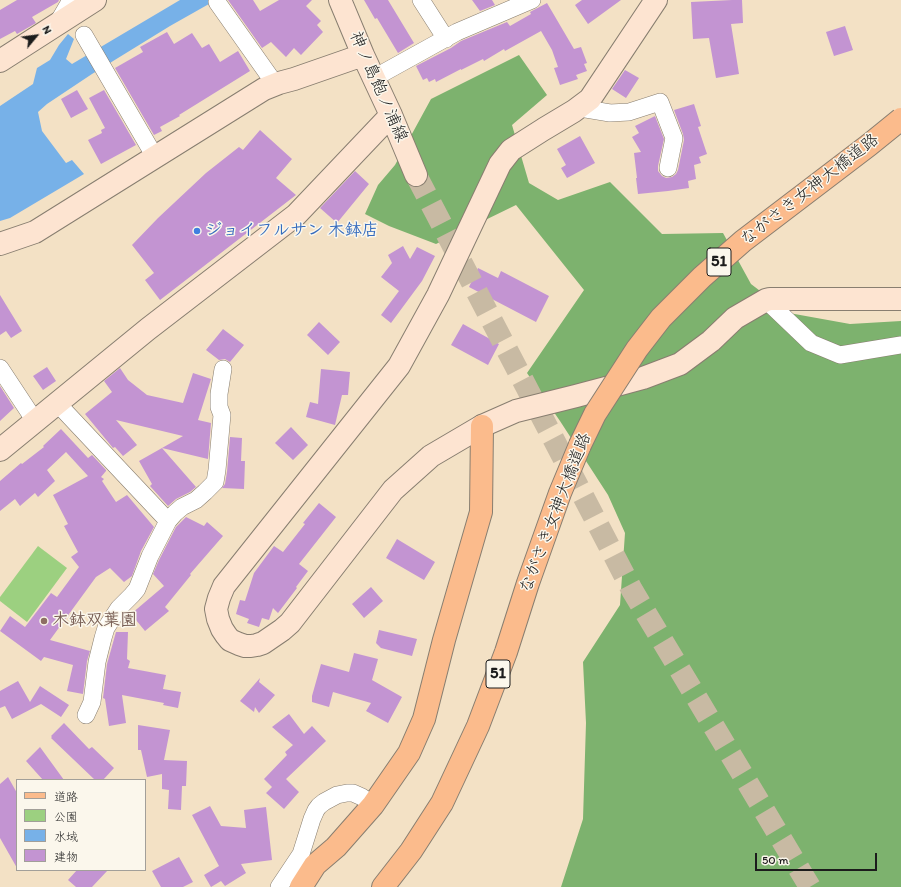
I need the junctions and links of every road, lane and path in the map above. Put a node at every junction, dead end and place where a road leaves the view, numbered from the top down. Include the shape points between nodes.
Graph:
1 (70, 0) edge
2 (95, 0) edge
3 (340, 0) edge
4 (421, 0) edge
5 (532, 0) edge
6 (656, 0) edge
7 (217, 2) dead end
8 (57, 24) junction
9 (84, 35) dead end
10 (446, 39) junction
11 (364, 55) junction
12 (0, 61) edge
13 (374, 78) junction
14 (275, 84) junction
15 (582, 105) junction
16 (391, 115) junction
17 (901, 119) edge
18 (155, 157) junction
19 (668, 168) dead end
20 (416, 175) tunnel mouth
21 (0, 244) edge
22 (901, 299) edge
23 (766, 300) junction
24 (901, 345) edge
25 (0, 368) edge
26 (223, 369) dead end
27 (57, 403) junction
28 (35, 421) junction
29 (482, 426) junction
30 (0, 450) edge
31 (168, 521) junction
32 (86, 715) dead end
33 (373, 805) junction
34 (336, 847) junction
35 (279, 887) edge
36 (301, 887) edge
37 (314, 887) edge
38 (383, 887) edge

1 - 8 street
2 - 8 street
3 - 11 street, 神ノ島飽ノ浦線
4 - 10 street
5 - 10 street
6 - 15 street via 590,99
7 - 14 street
8 - 12 street
9 - 18 street
10 - 13 street
11 - 13 street, 神ノ島飽ノ浦線
11 - 14 street
13 - 16 street, 神ノ島飽ノ浦線
14 - 18 street
15 - 19 street via 586,109 610,113 629,112 660,102 674,138
15 - 29 street via 512,150 500,164 438,295 399,366 224,586 216,609 222,629 230,640 245,646 263,643 290,623 394,490 431,456
16 - 20 street, 神ノ島飽ノ浦線
16 - 27 street via 296,215
17 - 38 main road, ながさき女神大橋道路 / 51, bridge via 743,241 661,318 637,349 595,414 580,445 560,493 478,726 442,803
18 - 21 street via 35,232
22 - 23 street
23 - 24 street via 811,344 840,355
23 - 29 street via 735,318 711,341 680,364 642,378 516,411
25 - 28 street
26 - 31 street via 219,394 222,415 215,482
27 - 28 street
27 - 31 street
28 - 30 street
29 - 33 main road via 481,512 424,719 409,753
31 - 32 street via 137,589 119,608 106,628 97,662 92,702
33 - 34 main road
33 - 35 street via 362,797 347,792 319,806 301,854
34 - 36 main road via 316,865
34 - 37 main road

